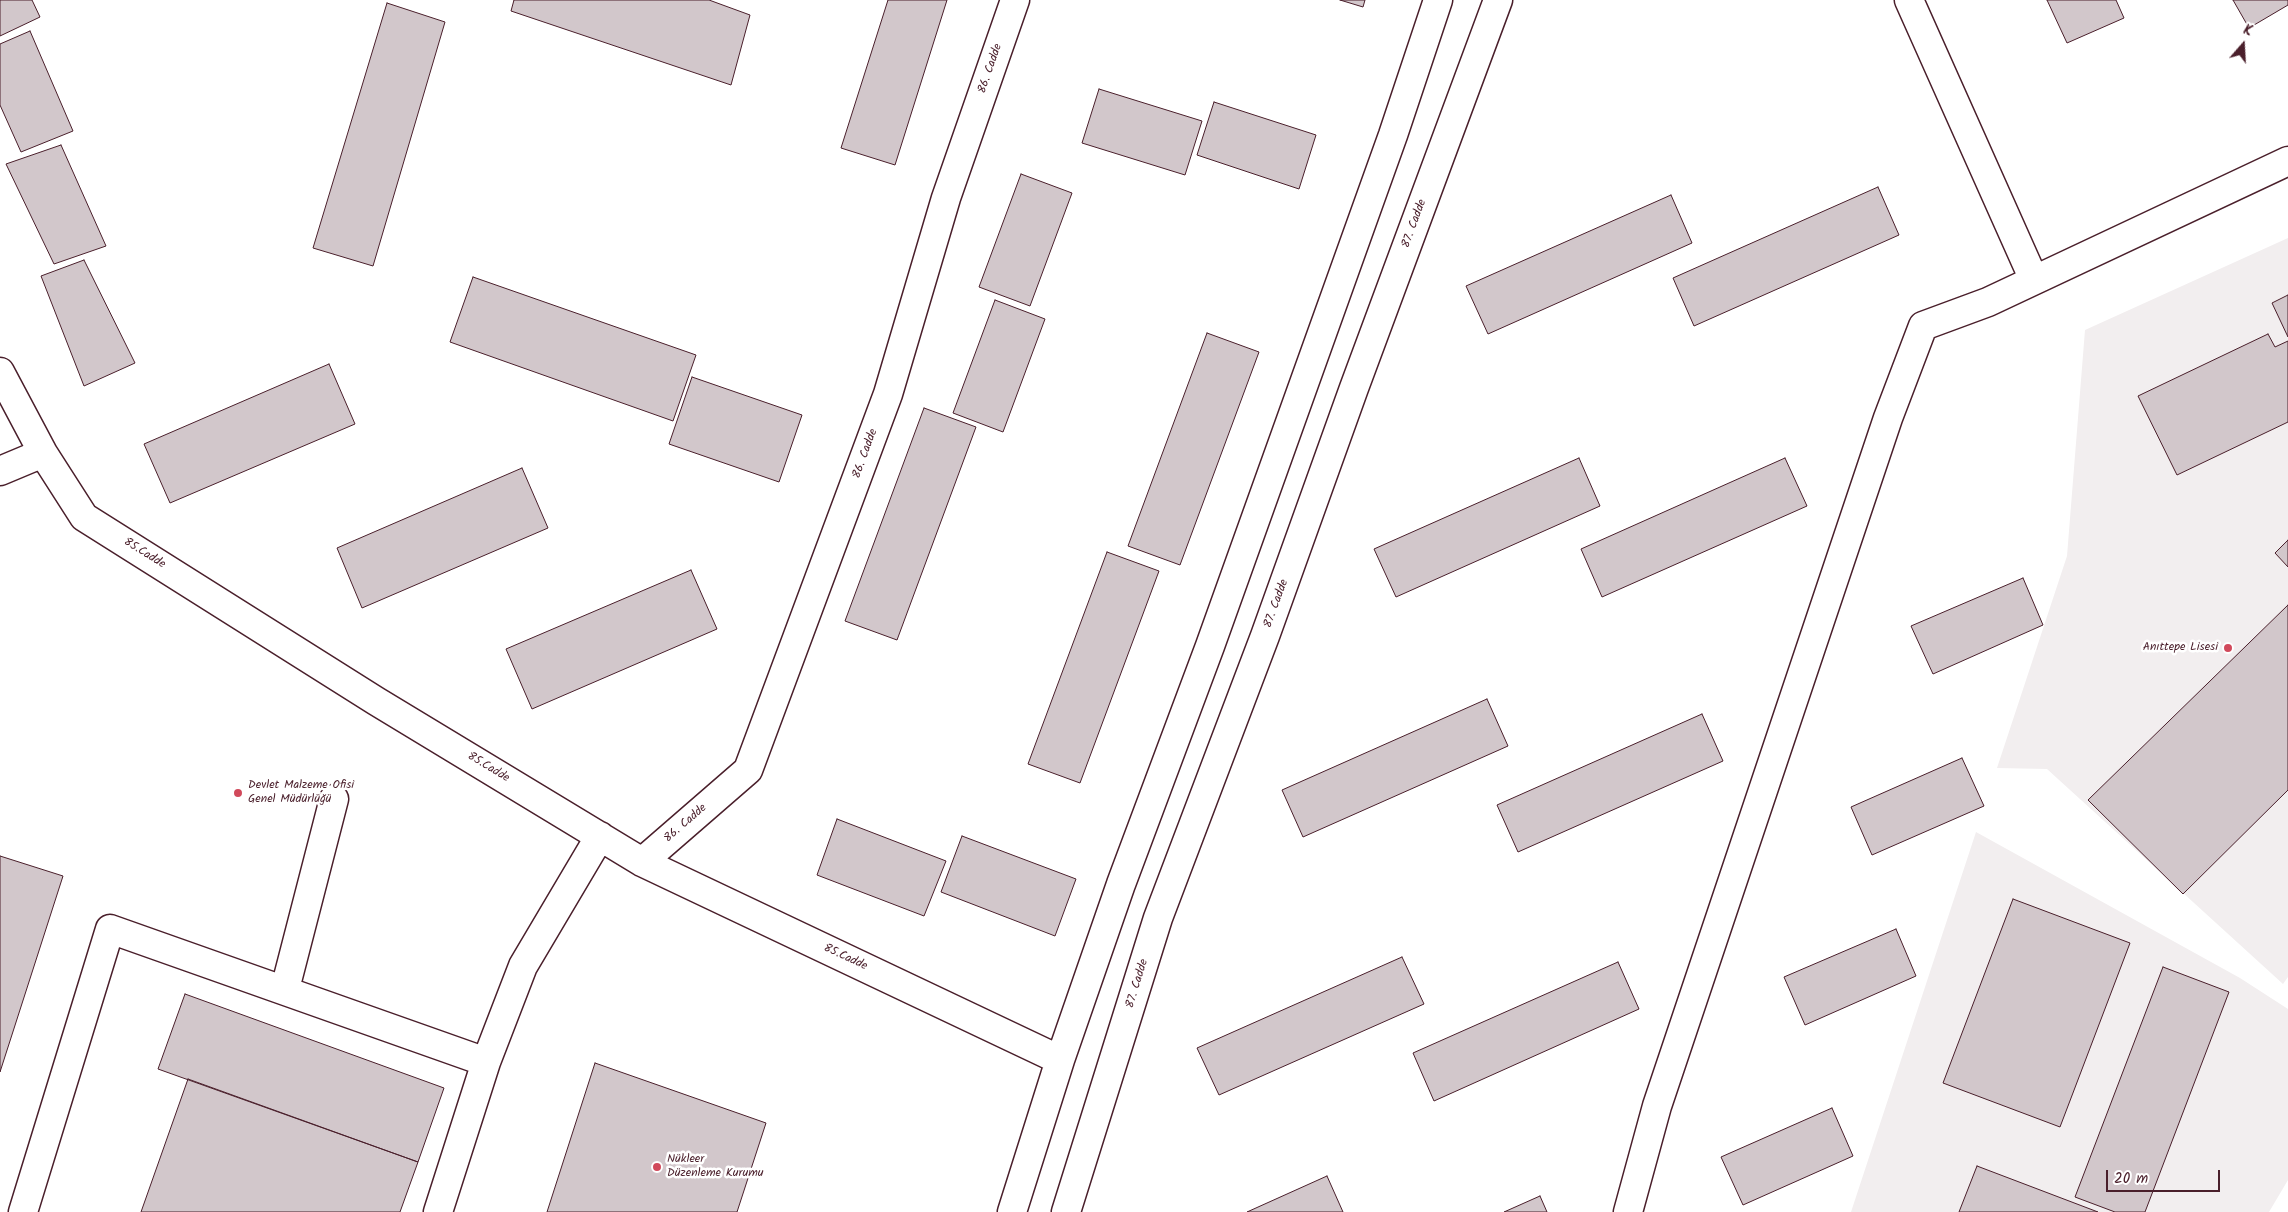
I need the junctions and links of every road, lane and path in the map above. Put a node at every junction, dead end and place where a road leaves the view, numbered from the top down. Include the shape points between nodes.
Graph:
1 (1015, 0) edge
2 (1438, 0) edge
3 (1498, 0) edge
4 (1909, 0) edge
5 (2288, 161) edge
6 (2034, 280) junction
7 (0, 372) edge
8 (43, 453) junction
9 (0, 471) edge
10 (334, 799) dead end
11 (600, 836) junction
12 (642, 862) junction
13 (285, 990) junction
14 (1060, 1060) junction
15 (486, 1062) junction
16 (23, 1212) edge
17 (438, 1212) edge
18 (1012, 1212) edge
19 (1066, 1212) edge
20 (1628, 1212) edge

1 - 12 street, 86. Cadde via 946,198 888,394 748,770
2 - 14 street via 1390,144
3 - 19 street, 87. Cadde via 1262,645 1158,918
4 - 6 street
5 - 6 street
6 - 20 street via 1988,302 1923,326 1882,437 1660,1096
7 - 8 street, 85.Cadde
8 - 9 street
8 - 11 street, 85.Cadde via 84,517 376,701
10 - 13 street
11 - 12 street, 85.Cadde
11 - 15 street via 523,966
12 - 14 street, 85.Cadde
13 - 15 street
13 - 16 street via 110,929
14 - 18 street
15 - 17 street

